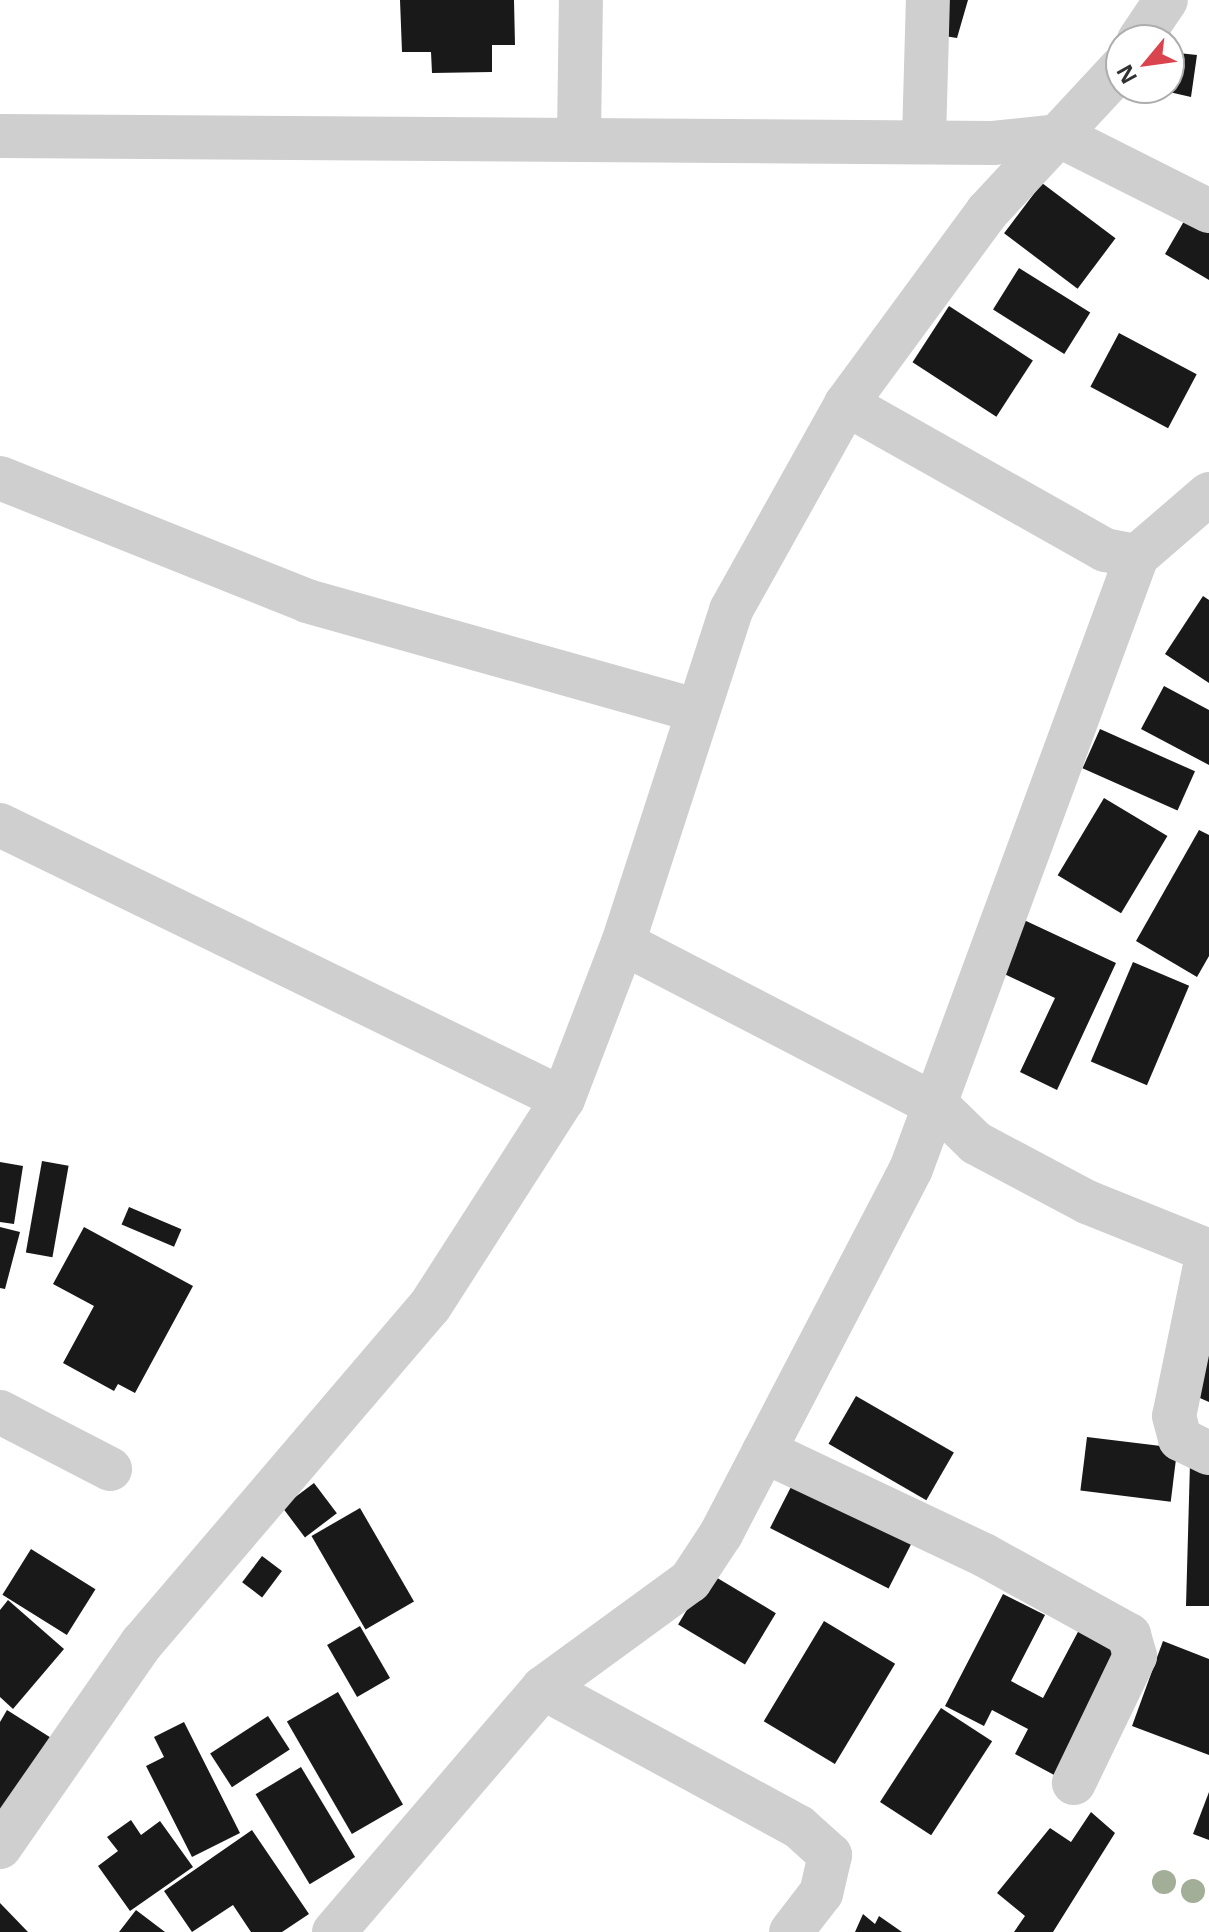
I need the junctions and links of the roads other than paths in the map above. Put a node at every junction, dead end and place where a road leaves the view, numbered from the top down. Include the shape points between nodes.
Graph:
1 (581, 0) edge
2 (928, 0) edge
3 (1166, 0) edge
4 (1150, 24) edge
5 (1105, 86) edge
6 (0, 136) edge
7 (1060, 136) junction
8 (579, 137) junction
9 (924, 139) junction
10 (1209, 211) edge
11 (846, 404) junction
12 (0, 478) edge
13 (1209, 494) edge
14 (1137, 556) junction
15 (694, 710) junction
16 (0, 825) edge
17 (623, 943) junction
18 (563, 1099) junction
19 (938, 1106) junction
20 (1209, 1251) edge
21 (0, 1412) edge
22 (764, 1451) junction
23 (1209, 1453) edge
24 (110, 1469) dead end
25 (543, 1688) junction
26 (1074, 1783) dead end
27 (0, 1847) edge
28 (334, 1932) edge
29 (791, 1932) edge

1 - 8 street
2 - 9 street
3 - 4 street
5 - 7 street
6 - 8 street
7 - 9 street via 993,143
7 - 10 street
7 - 11 street via 987,212
8 - 9 street
11 - 14 street via 1105,550
11 - 15 street via 731,610
12 - 15 street via 307,601
13 - 14 street
14 - 19 street
15 - 17 street
16 - 18 street
17 - 18 street
17 - 19 street
18 - 27 street via 430,1306 142,1643
19 - 20 street via 976,1143 1087,1202
19 - 22 street
20 - 23 street via 1174,1416 1180,1439
21 - 24 street
22 - 25 street via 690,1581
22 - 26 street via 984,1555 1129,1635 1135,1656
25 - 28 street
25 - 29 street via 799,1827 830,1855 821,1893

